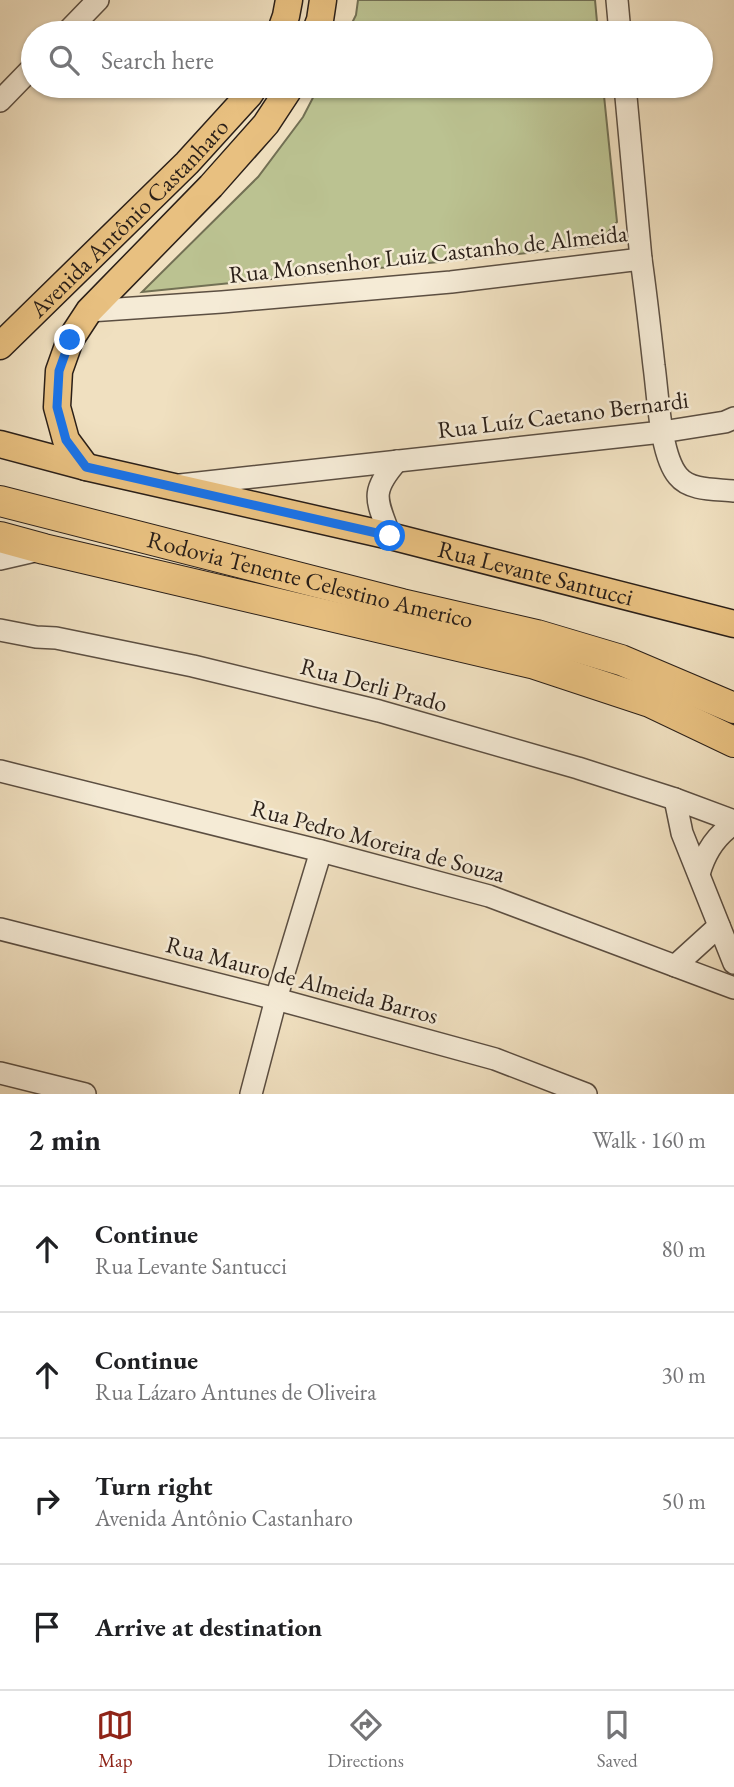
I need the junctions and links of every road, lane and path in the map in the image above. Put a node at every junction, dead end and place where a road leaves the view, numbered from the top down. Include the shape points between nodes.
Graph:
1 (98, 0) edge
2 (289, 0) edge
3 (323, 0) edge
4 (617, 0) edge
5 (78, 21) edge
6 (284, 21) edge
7 (320, 21) edge
8 (619, 21) edge
9 (21, 79) edge
10 (246, 98) edge
11 (283, 98) edge
12 (626, 98) edge
13 (0, 101) edge
14 (194, 155) junction
15 (218, 179) junction
16 (641, 259) junction
17 (89, 311) junction
18 (0, 346) edge
19 (734, 418) edge
20 (662, 432) junction
21 (0, 444) edge
22 (397, 461) junction
23 (86, 467) junction
24 (173, 486) junction
25 (734, 491) edge
26 (0, 501) edge
27 (390, 536) junction
28 (22, 547) edge
29 (0, 559) edge
30 (0, 576) edge
31 (0, 620) edge
32 (734, 624) edge
33 (0, 630) edge
34 (56, 638) junction
35 (734, 708) edge
36 (734, 743) edge
37 (0, 771) edge
38 (675, 799) junction
39 (734, 822) edge
40 (321, 851) junction
41 (699, 874) junction
42 (719, 926) junction
43 (0, 929) edge
44 (734, 963) edge
45 (674, 966) junction
46 (734, 988) edge
47 (276, 999) junction
48 (0, 1073) edge
49 (85, 1094) edge
50 (251, 1094) edge
51 (586, 1094) edge

1 - 5 street
2 - 6 main road
3 - 7 main road
4 - 8 street
9 - 13 street
10 - 14 main road, Avenida Antônio Castanharo
11 - 15 main road, Avenida Antônio Castanharo
12 - 16 street, Rua Monsenhor Luiz Castanho de Almeida
14 - 15 main road
14 - 18 main road, Avenida Antônio Castanharo
15 - 17 main road, Avenida Antônio Castanharo
16 - 17 street, Rua Monsenhor Luiz Castanho de Almeida via 451,282
16 - 20 street
17 - 23 main road, Avenida Antônio Castanharo via 70,340 59,371 57,407 66,440
19 - 20 street, Rua Luíz Caetano Bernardi
20 - 22 street, Rua Luíz Caetano Bernardi
20 - 25 street via 670,463 684,482
21 - 23 main road, Rua Levante Santucci
22 - 24 street, Rua Luíz Caetano Bernardi
22 - 27 street via 383,478 377,499
23 - 24 main road, Rua Levante Santucci
24 - 27 main road, Rua Levante Santucci
26 - 35 highway, Rodovia Tenente Celestino Americo via 537,635 621,660
27 - 32 main road, Rua Levante Santucci
28 - 29 street
28 - 30 street
28 - 36 highway, Rodovia Tenente Celestino Americo via 535,664 650,702
31 - 34 street, Rua Derli Prado
33 - 34 street, Rua Derli Prado
34 - 38 street, Rua Derli Prado via 379,711
37 - 40 street, Rua Pedro Moreira de Souza
38 - 39 street, Rua Derli Prado
38 - 41 street
39 - 41 street via 706,853
40 - 45 street, Rua Pedro Moreira de Souza via 489,896
40 - 47 street
41 - 42 street
42 - 44 street
42 - 45 street
43 - 47 street, Rua Mauro de Almeida Barros
45 - 46 street, Rua Pedro Moreira de Souza
47 - 50 street
47 - 51 street, Rua Mauro de Almeida Barros via 495,1059
48 - 49 street

